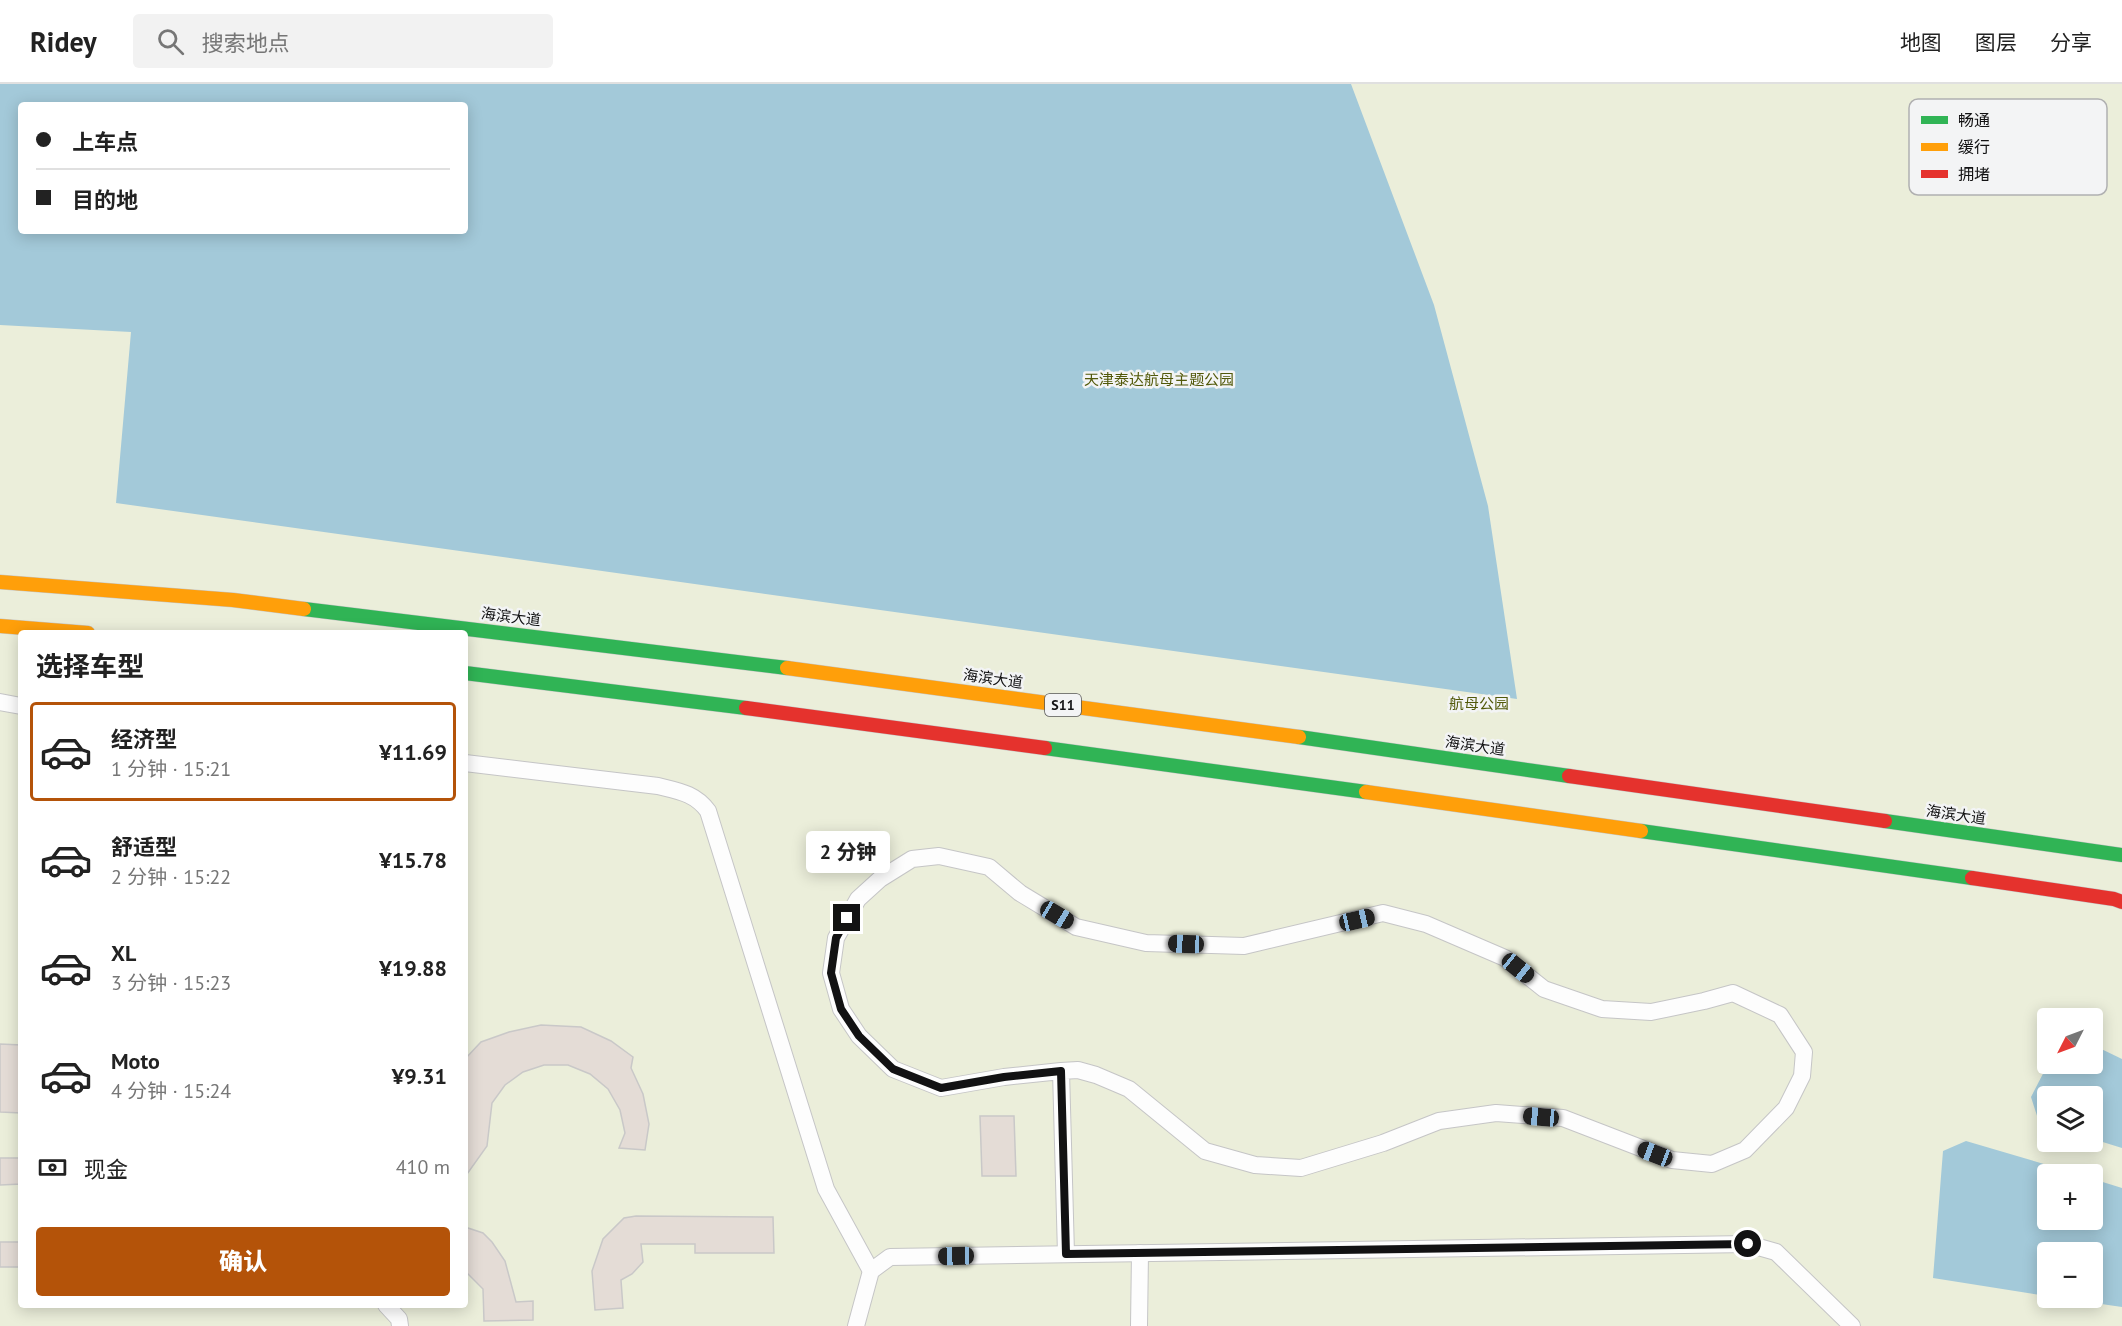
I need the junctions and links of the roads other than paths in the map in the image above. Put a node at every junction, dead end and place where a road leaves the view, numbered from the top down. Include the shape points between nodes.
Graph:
1 (0, 582) edge
2 (0, 626) edge
3 (50, 630) edge
4 (468, 673) edge
5 (0, 702) edge
6 (18, 705) edge
7 (468, 764) edge
8 (2122, 855) edge
9 (2122, 902) edge
10 (1061, 1071) junction
11 (1140, 1253) junction
12 (1066, 1254) junction
13 (871, 1271) junction
14 (389, 1308) edge
15 (400, 1326) edge
16 (856, 1326) edge
17 (1139, 1326) edge
18 (1852, 1326) edge

1 - 8 highway, 海滨大道 / S11 via 233,600 732,661 1303,737
2 - 3 highway
4 - 9 highway via 1286,779
5 - 6 street
7 - 13 street via 658,786 701,800 708,810 826,1189
10 - 10 street via 941,1088 893,1069 859,1036 841,1009 831,973 836,938 858,899 912,859 939,856 989,867 1020,893 1076,927 1146,943 1244,946 1383,913 1426,924 1505,958 1544,989 1602,1009 1651,1012 1733,993 1780,1015 1804,1052 1802,1076 1786,1108 1745,1150 1712,1164 1672,1160 1563,1118 1496,1113 1439,1121 1301,1168 1255,1165 1205,1151 1129,1089 1078,1070
10 - 12 street
11 - 12 street
11 - 17 street
11 - 18 street via 1748,1244 1776,1252
12 - 13 street via 890,1257
13 - 16 street
14 - 15 street

